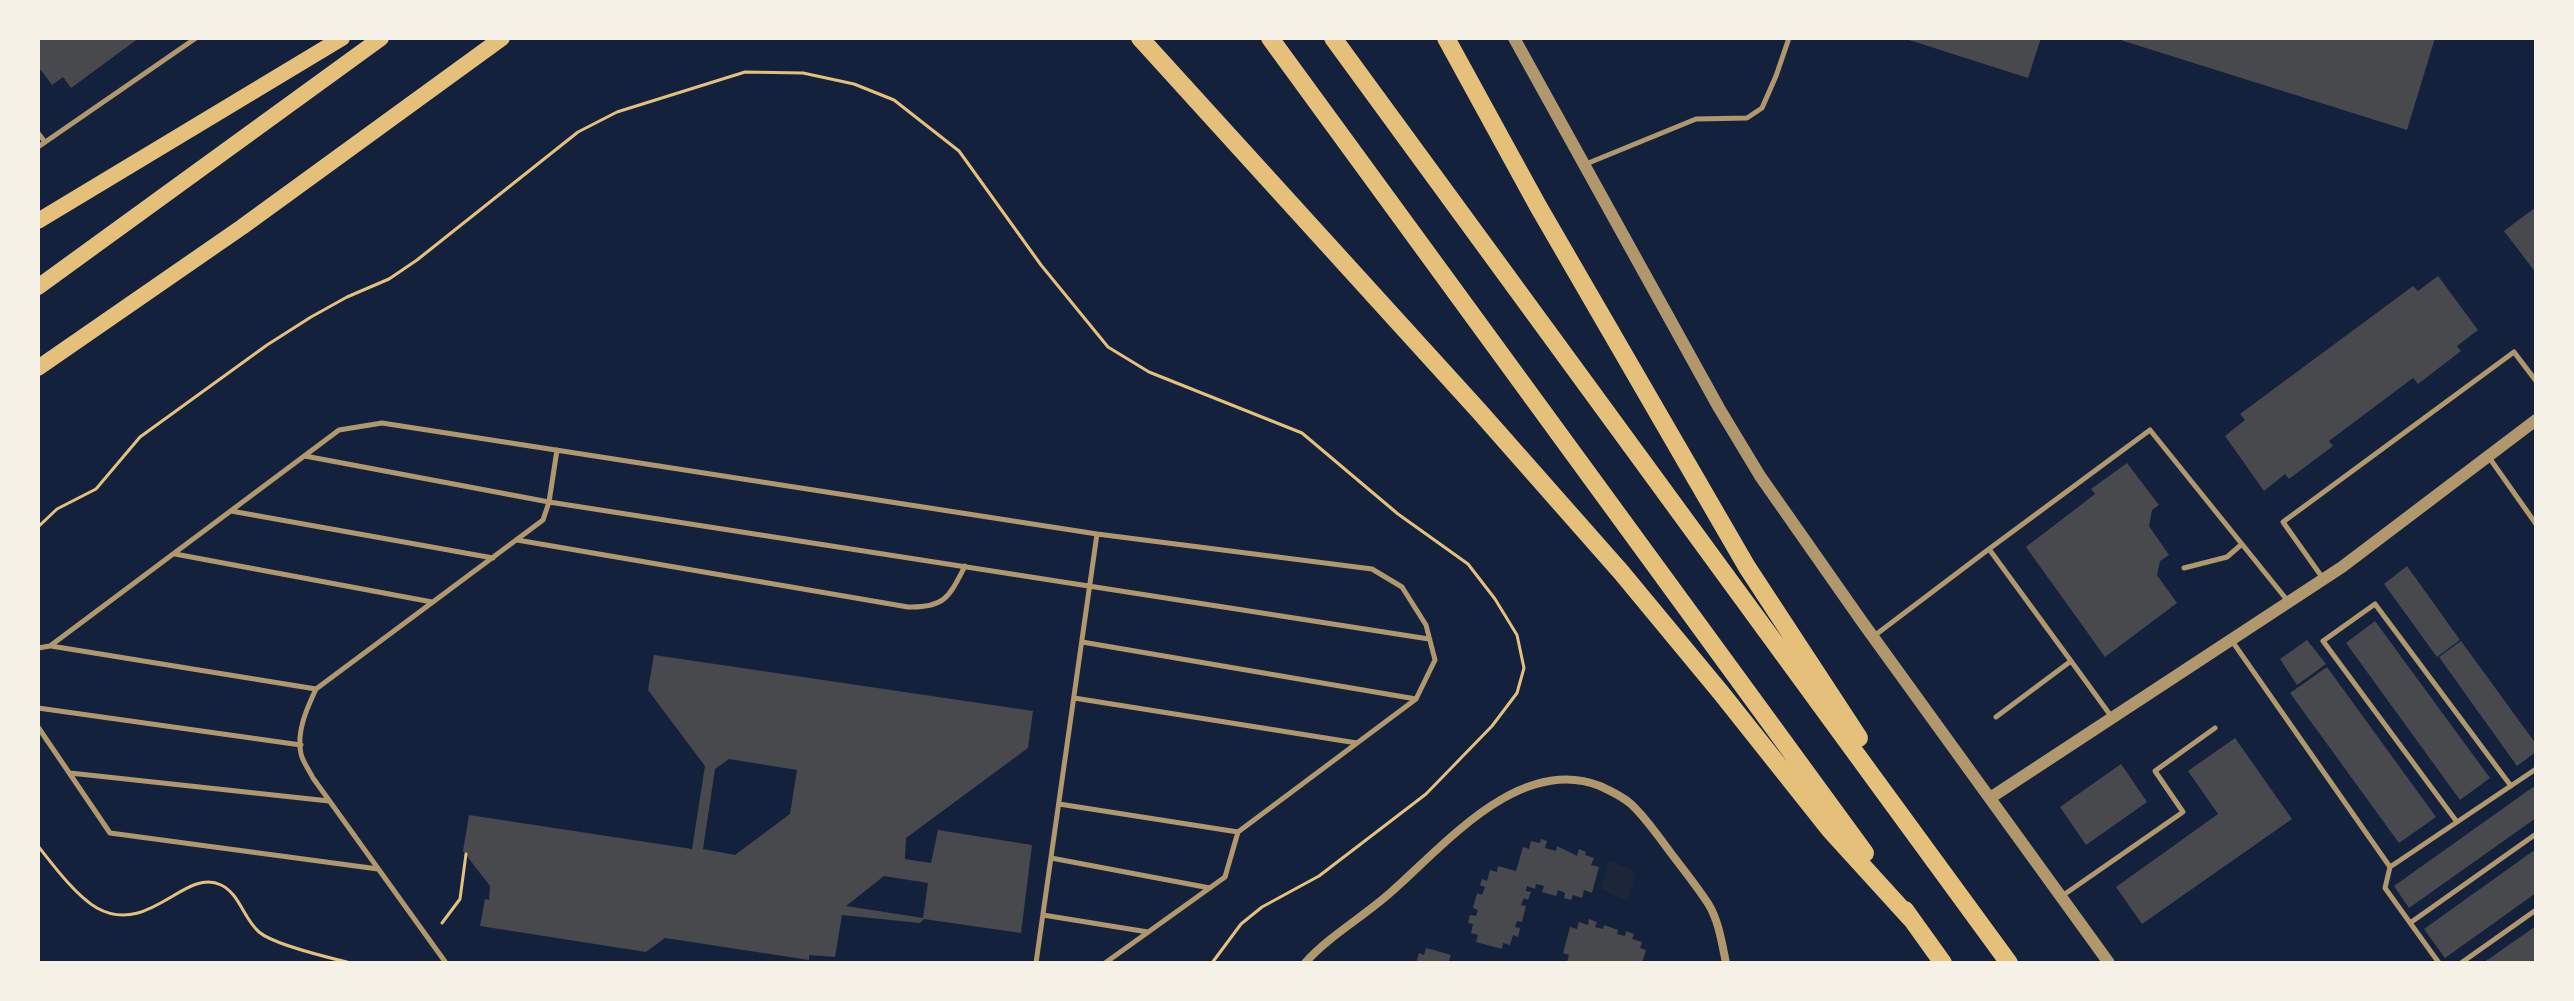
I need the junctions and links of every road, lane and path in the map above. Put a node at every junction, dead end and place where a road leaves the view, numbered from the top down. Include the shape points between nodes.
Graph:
1 (196, 38) edge
2 (342, 38) edge
3 (381, 38) edge
4 (502, 38) edge
5 (1140, 38) edge
6 (1270, 38) edge
7 (1333, 38) edge
8 (1446, 38) edge
9 (1514, 38) edge
10 (1789, 38) edge
11 (38, 133) edge
12 (45, 142) junction
13 (38, 147) edge
14 (1584, 165) junction
15 (38, 221) edge
16 (38, 287) edge
17 (102, 326) junction
18 (38, 368) edge
19 (38, 378) edge
20 (2536, 381) edge
21 (2536, 420) edge
22 (557, 450) junction
23 (304, 456) junction
24 (2488, 456) junction
25 (549, 502) junction
26 (230, 511) junction
27 (2536, 524) edge
28 (38, 527) edge
29 (1097, 534) junction
30 (517, 540) junction
31 (2242, 544) junction
32 (1989, 549) junction
33 (174, 553) junction
34 (493, 558) junction
35 (965, 566) junction
36 (2184, 568) dead end
37 (2324, 579) junction
38 (1090, 586) junction
39 (434, 602) junction
40 (2289, 602) junction
41 (1873, 637) junction
42 (1429, 639) junction
43 (2231, 640) junction
44 (1082, 642) junction
45 (50, 646) junction
46 (38, 648) edge
47 (2071, 661) junction
48 (316, 689) junction
49 (1074, 698) junction
50 (1416, 699) junction
51 (38, 708) edge
52 (1996, 717) dead end
53 (2111, 717) junction
54 (38, 727) edge
55 (2215, 728) dead end
56 (1357, 743) junction
57 (301, 745) junction
58 (2536, 769) edge
59 (70, 773) junction
60 (2511, 786) junction
61 (1990, 798) junction
62 (330, 802) junction
63 (1059, 804) junction
64 (2457, 822) junction
65 (1238, 832) junction
66 (2536, 834) edge
67 (38, 846) edge
68 (466, 854) dead end
69 (1051, 858) junction
70 (2390, 867) junction
71 (378, 869) junction
72 (1210, 888) junction
73 (2061, 897) junction
74 (2536, 910) edge
75 (1043, 915) junction
76 (1911, 919) junction
77 (442, 923) dead end
78 (2410, 923) junction
79 (1148, 932) junction
80 (1995, 943) junction
81 (351, 963) edge
82 (446, 963) edge
83 (1036, 963) edge
84 (1105, 963) edge
85 (1212, 963) edge
86 (1305, 963) edge
87 (1726, 963) edge
88 (1943, 963) edge
89 (2009, 963) edge
90 (2109, 963) edge
91 (2439, 963) edge
92 (2461, 963) edge

1 - 12 lane
2 - 15 main road
3 - 16 main road
4 - 17 main road
5 - 76 highway via 1621,572 1830,830
6 - 76 highway
7 - 80 highway
8 - 80 highway via 1747,567
9 - 14 street
10 - 14 lane via 1762,108 1747,118 1696,119
11 - 12 lane
12 - 13 lane
14 - 41 street via 1760,476
17 - 18 main road
17 - 19 main road
20 - 37 lane via 2514,352 2283,522
21 - 24 street
22 - 23 lane via 382,423 339,430
22 - 25 lane
22 - 29 lane
23 - 25 lane
23 - 26 lane
24 - 27 lane
24 - 37 street
25 - 30 lane via 543,520
25 - 35 lane
26 - 33 lane
26 - 34 lane
28 - 85 path via 57,509 96,489 140,437 267,345 417,260 578,132 617,112 745,72 803,73 854,84 894,100 959,151 1108,347 1149,372 1302,433 1398,514 1468,564 1517,635 1524,668 1517,693 1492,726 1426,794 1385,827 1241,924
29 - 38 lane
29 - 42 lane via 1372,569 1402,587
30 - 34 lane
30 - 35 lane via 908,607 944,600
31 - 32 lane via 2150,430
31 - 36 lane via 2227,557
31 - 40 lane
32 - 41 lane
32 - 47 lane
33 - 39 lane
33 - 45 lane
34 - 39 lane
35 - 38 lane
37 - 40 street
38 - 42 lane
38 - 44 lane
39 - 48 lane
40 - 43 street
41 - 61 street
42 - 50 lane via 1435,660
43 - 53 street
43 - 70 lane
44 - 49 lane
44 - 50 lane
45 - 46 lane
45 - 48 lane
47 - 52 lane
47 - 53 lane
48 - 57 lane via 305,713
49 - 56 lane
49 - 63 lane
50 - 56 lane
51 - 57 lane
53 - 61 street
54 - 59 lane
55 - 73 lane via 2155,771 2183,812
56 - 65 lane
57 - 62 lane via 313,778
58 - 60 lane
59 - 62 lane
59 - 71 lane via 110,833
60 - 64 lane
60 - 64 lane via 2375,604 2323,641
61 - 73 street
62 - 71 lane
63 - 65 lane
63 - 69 lane
64 - 70 lane
65 - 72 lane via 1225,877
66 - 78 lane
67 - 81 path via 95,907 121,918 145,912 201,883 219,883 236,896 261,934
68 - 77 path via 460,899
69 - 72 lane
69 - 75 lane
70 - 78 lane via 2385,888
71 - 82 lane
72 - 79 lane
73 - 90 street
74 - 92 lane
75 - 79 lane
75 - 83 lane
76 - 88 highway
78 - 91 lane
79 - 84 lane
80 - 89 highway
86 - 87 street via 1489,808 1549,780 1571,779 1612,791 1645,819 1709,906

